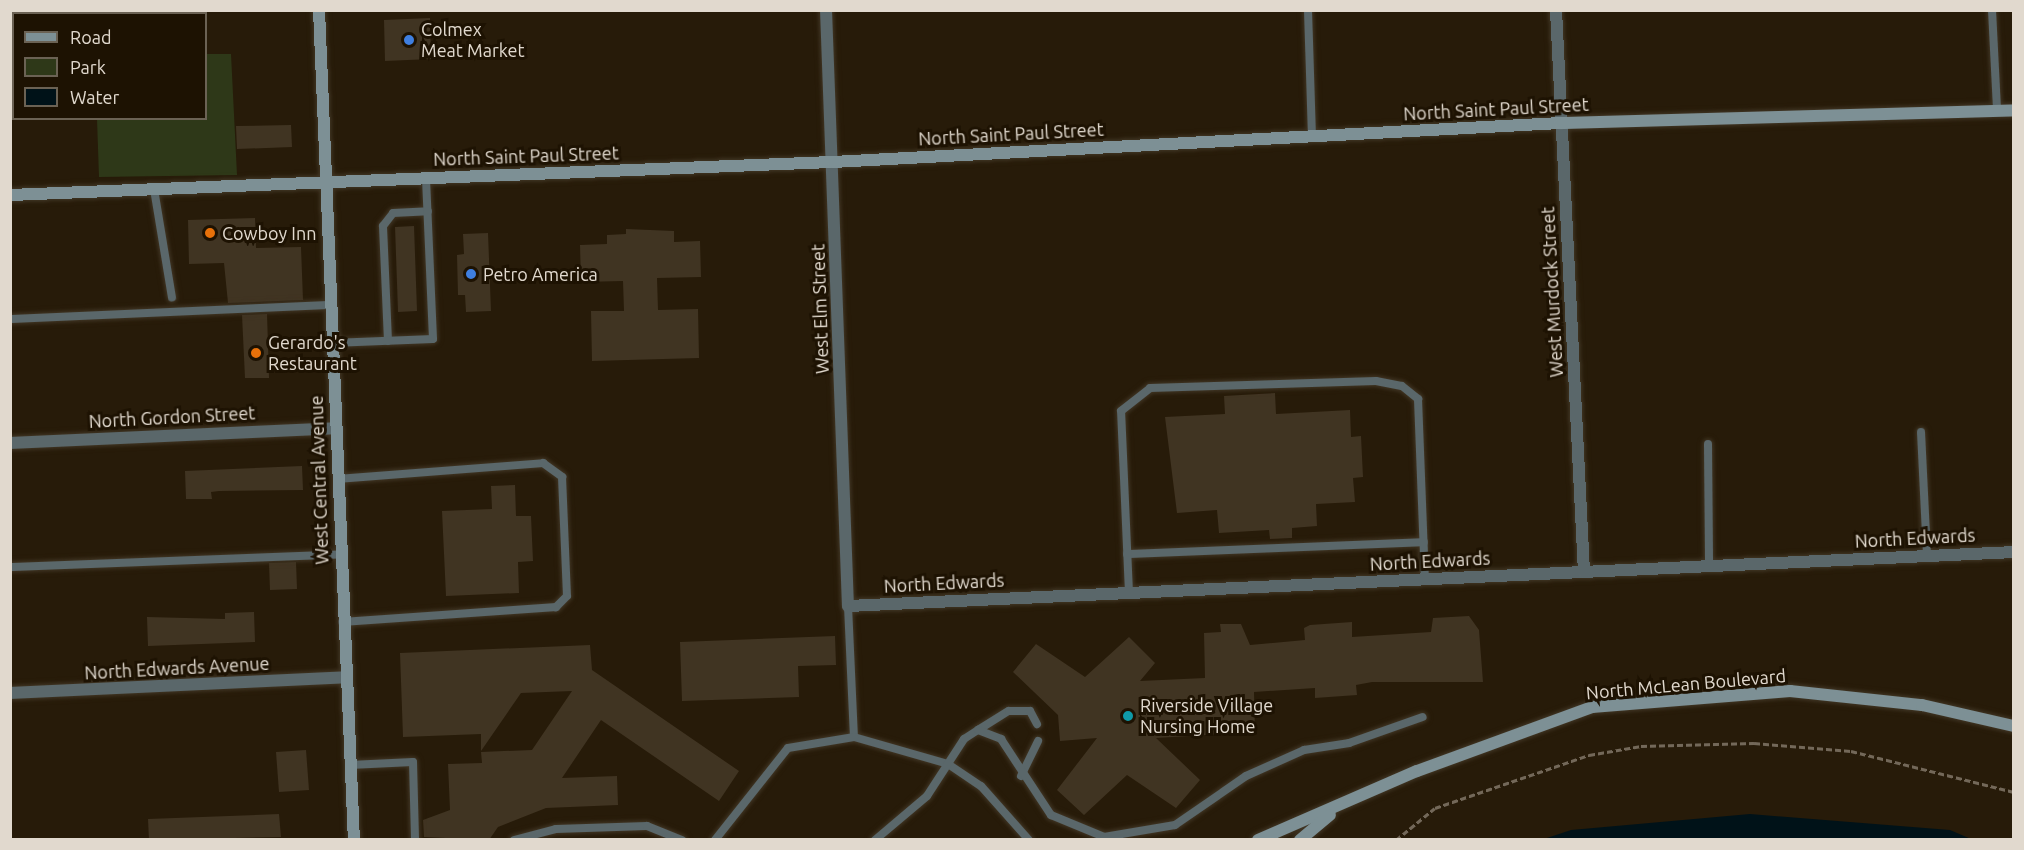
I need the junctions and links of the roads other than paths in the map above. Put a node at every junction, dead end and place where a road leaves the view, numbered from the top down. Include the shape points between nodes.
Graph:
1 (319, 10) edge
2 (826, 10) edge
3 (1308, 10) edge
4 (1556, 10) edge
5 (1992, 10) edge
6 (1997, 110) junction
7 (2013, 110) edge
8 (1561, 123) junction
9 (1312, 136) junction
10 (833, 162) junction
11 (426, 177) junction
12 (326, 181) junction
13 (154, 189) junction
14 (10, 195) edge
15 (428, 211) junction
16 (172, 298) dead end
17 (330, 305) junction
18 (10, 319) edge
19 (388, 341) junction
20 (332, 343) junction
21 (335, 428) junction
22 (1921, 432) dead end
23 (10, 443) edge
24 (1708, 444) dead end
25 (337, 479) junction
26 (1424, 542) junction
27 (2013, 552) edge
28 (340, 554) junction
29 (1127, 554) junction
30 (1927, 556) junction
31 (1709, 566) junction
32 (10, 567) edge
33 (1584, 572) junction
34 (1425, 579) junction
35 (1129, 593) junction
36 (848, 606) junction
37 (344, 622) junction
38 (346, 677) junction
39 (10, 693) edge
40 (1423, 717) dead end
41 (1037, 724) dead end
42 (2013, 726) edge
43 (978, 730) junction
44 (854, 736) junction
45 (1038, 741) dead end
46 (948, 764) junction
47 (350, 765) junction
48 (1021, 776) junction
49 (1341, 806) junction
50 (354, 840) edge
51 (415, 840) edge
52 (514, 840) edge
53 (682, 840) edge
54 (715, 840) edge
55 (875, 840) edge
56 (1029, 840) edge
57 (1258, 840) edge
58 (1300, 840) edge

1 - 12 street, West Central Avenue
2 - 10 street, West Elm Street
3 - 9 lane
4 - 8 street, West Murdock Street
5 - 6 lane
6 - 7 street, North Saint Paul Street
6 - 8 street, North Saint Paul Street
8 - 9 street, North Saint Paul Street
8 - 33 street, West Murdock Street
9 - 10 street, North Saint Paul Street
10 - 11 street, North Saint Paul Street
10 - 36 street, West Elm Street
11 - 12 street, North Saint Paul Street
11 - 15 lane
12 - 13 street, North Saint Paul Street
12 - 17 street, West Central Avenue
13 - 14 street, North Saint Paul Street
13 - 16 lane
15 - 19 lane via 393,213 383,226
15 - 19 lane via 433,339
17 - 18 lane
17 - 20 street, West Central Avenue
19 - 20 lane
20 - 21 street, West Central Avenue
21 - 23 street, North Gordon Street
21 - 25 street, West Central Avenue
22 - 30 lane
24 - 31 lane
25 - 28 street, West Central Avenue
25 - 37 lane via 543,463 562,477 567,596 556,607
26 - 29 lane
26 - 29 lane via 1418,399 1402,386 1376,381 1150,388 1121,411
26 - 34 lane
27 - 30 street, North Edwards
28 - 32 lane
28 - 37 street, West Central Avenue
29 - 35 lane
30 - 31 street, North Edwards
31 - 33 street, North Edwards
33 - 34 street, North Edwards
34 - 35 street, North Edwards
35 - 36 street, North Edwards
36 - 44 lane
37 - 38 street, West Central Avenue
38 - 39 street, North Edwards Avenue
38 - 47 street, West Central Avenue
40 - 48 lane via 1349,743 1304,750 1246,776 1175,825 1127,835 1104,837 1064,823 1039,803
41 - 43 lane via 1030,711 1009,711
42 - 49 street, North McLean Boulevard via 1922,705 1790,691 1592,707 1417,771
43 - 46 lane via 964,739
43 - 48 lane via 1001,739
44 - 46 lane
44 - 54 lane via 788,748
45 - 48 lane
46 - 55 lane via 927,796
46 - 56 lane via 981,786
47 - 50 street, West Central Avenue
47 - 51 lane via 412,762
49 - 57 street, North McLean Boulevard
49 - 58 street, North McLean Boulevard
52 - 53 lane via 556,829 647,826

